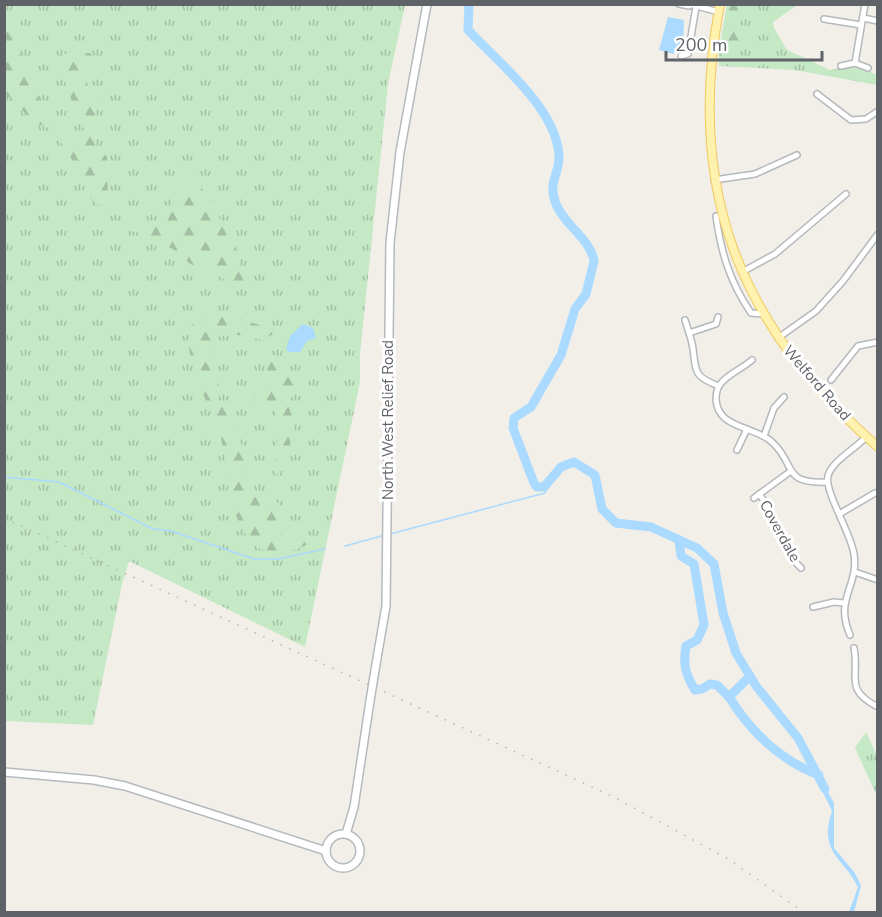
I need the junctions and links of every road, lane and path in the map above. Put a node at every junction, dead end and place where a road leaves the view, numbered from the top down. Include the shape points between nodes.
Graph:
1 (427, 4) edge
2 (679, 4) edge
3 (865, 4) edge
4 (689, 5) edge
5 (696, 7) junction
6 (720, 8) edge
7 (824, 19) dead end
8 (862, 21) junction
9 (878, 21) edge
10 (681, 56) dead end
11 (855, 63) junction
12 (841, 66) dead end
13 (868, 68) dead end
14 (817, 94) dead end
15 (878, 111) edge
16 (797, 155) dead end
17 (714, 180) junction
18 (846, 194) dead end
19 (716, 216) dead end
20 (878, 234) edge
21 (732, 249) junction
22 (722, 253) junction
23 (742, 272) junction
24 (763, 314) junction
25 (718, 317) dead end
26 (685, 320) dead end
27 (689, 333) junction
28 (778, 338) junction
29 (878, 342) edge
30 (752, 360) dead end
31 (831, 380) dead end
32 (719, 386) junction
33 (784, 397) dead end
34 (747, 429) junction
35 (764, 436) junction
36 (866, 437) junction
37 (878, 447) edge
38 (736, 450) dead end
39 (791, 471) junction
40 (827, 482) junction
41 (875, 493) dead end
42 (841, 513) junction
43 (801, 568) dead end
44 (855, 572) junction
45 (878, 580) edge
46 (844, 603) junction
47 (813, 607) dead end
48 (850, 635) dead end
49 (854, 648) dead end
50 (878, 707) edge
51 (4, 772) edge
52 (346, 834) junction
53 (326, 851) junction

1 - 52 street, North West Relief Road, bridge via 400,152 390,243 386,594 354,807
2 - 4 street
3 - 8 street
4 - 5 street
5 - 6 street
5 - 10 street via 688,54
6 - 17 main road, Welford Road via 710,119
7 - 8 street
8 - 9 street
8 - 11 street
11 - 12 street
11 - 13 street
14 - 15 street via 851,120 866,119
16 - 17 street via 755,174
17 - 21 main road, Welford Road
18 - 23 street via 775,254
19 - 22 street, Welford Road
20 - 28 street via 816,311
21 - 22 street
21 - 23 main road, Welford Road
22 - 24 street, Welford Road via 732,282 751,313
23 - 24 main road, Welford Road
24 - 28 main road, Welford Road
25 - 27 street via 716,324
26 - 27 street
27 - 32 street via 694,369 704,380
28 - 36 main road, Welford Road via 822,393
29 - 31 street via 858,346
30 - 32 street
32 - 34 street via 716,400 722,414
33 - 35 street via 774,408
34 - 35 street
34 - 38 street
35 - 39 street
36 - 37 main road, Welford Road
36 - 40 street via 834,464
39 - 40 street via 805,482
39 - 43 street, Coverdale via 757,496 777,521 791,557
40 - 42 street
41 - 42 street
42 - 44 street via 853,549
44 - 45 street
44 - 46 street
46 - 47 street
46 - 48 street
49 - 50 street via 855,687 864,699
51 - 53 street via 125,786
52 - 53 street via 330,840
52 - 53 street via 358,844 359,855 353,864 338,867 329,861

